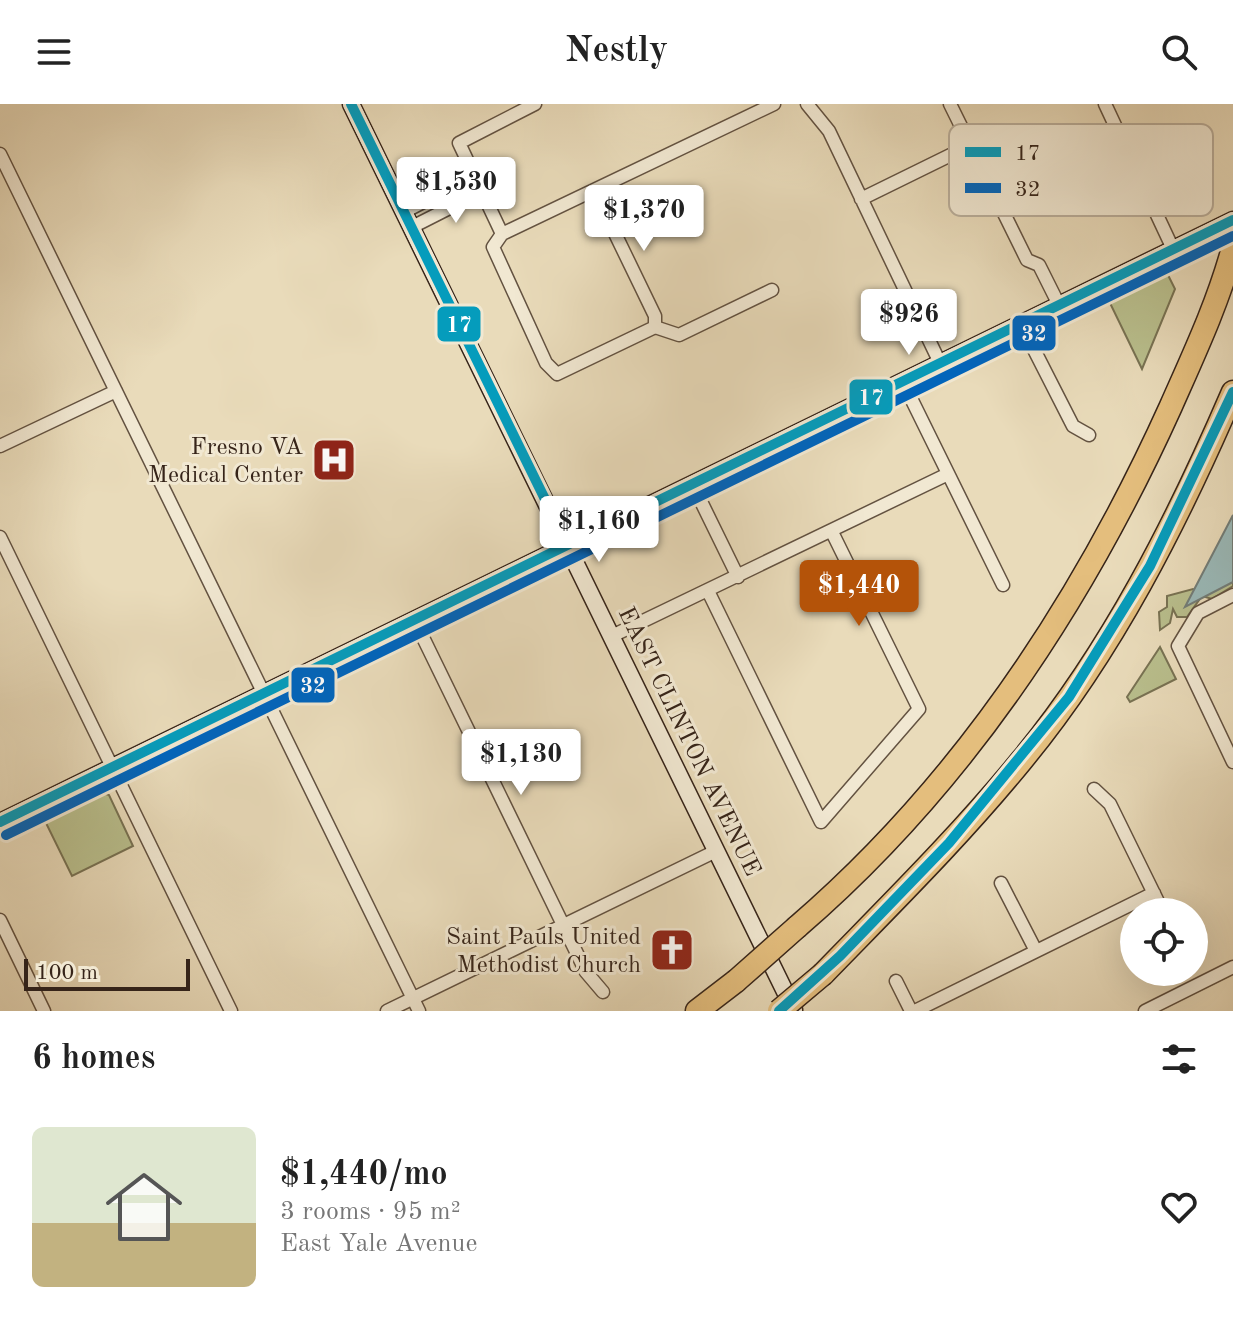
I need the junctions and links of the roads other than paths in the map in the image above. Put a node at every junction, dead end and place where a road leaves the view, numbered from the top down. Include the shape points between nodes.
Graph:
1 (351, 104) edge
2 (535, 104) edge
3 (774, 104) edge
4 (807, 104) edge
5 (950, 104) edge
6 (1105, 104) edge
7 (960, 124) edge
8 (1114, 124) edge
9 (0, 154) edge
10 (949, 156) edge
11 (475, 175) junction
12 (594, 190) junction
13 (483, 191) junction
14 (861, 199) junction
15 (1006, 216) edge
16 (1158, 216) edge
17 (408, 220) junction
18 (1233, 220) edge
19 (502, 234) junction
20 (1173, 249) junction
21 (1231, 254) edge
22 (772, 290) dead end
23 (1059, 305) junction
24 (1021, 324) junction
25 (655, 327) junction
26 (940, 363) junction
27 (903, 382) junction
28 (116, 391) junction
29 (1233, 392) edge
30 (1089, 435) dead end
31 (0, 446) edge
32 (948, 474) junction
33 (692, 483) junction
34 (832, 532) junction
35 (0, 537) edge
36 (567, 544) junction
37 (738, 577) junction
38 (1003, 585) dead end
39 (708, 591) junction
40 (1233, 595) edge
41 (414, 619) junction
42 (612, 636) junction
43 (263, 693) junction
44 (1233, 762) edge
45 (112, 765) junction
46 (1094, 789) dead end
47 (0, 822) edge
48 (716, 851) junction
49 (1001, 883) dead end
50 (1154, 893) junction
51 (1156, 898) edge
52 (0, 920) edge
53 (563, 925) junction
54 (1036, 951) junction
55 (1233, 967) edge
56 (1208, 974) edge
57 (896, 981) dead end
58 (1187, 986) edge
59 (603, 992) dead end
60 (412, 998) junction
61 (1165, 1007) edge
62 (44, 1011) edge
63 (231, 1011) edge
64 (387, 1011) edge
65 (419, 1011) edge
66 (697, 1011) edge
67 (779, 1011) edge
68 (794, 1011) edge
69 (913, 1011) edge
70 (1145, 1011) edge

1 - 17 main road, EAST CLINTON AVENUE
2 - 11 street via 459,143
3 - 12 street
4 - 14 street via 829,131
5 - 7 street
6 - 8 street
9 - 28 street
10 - 14 street
11 - 13 street
11 - 17 street
12 - 19 street
12 - 25 street via 655,316
13 - 17 street
13 - 19 street
14 - 26 street
15 - 23 street via 1027,260 1039,265
16 - 20 street
17 - 36 main road, EAST CLINTON AVENUE
18 - 20 main road
19 - 25 street via 493,247 546,363 557,374
20 - 23 main road
21 - 66 highway, bridge via 1190,364 1123,509 993,718 942,781 833,895
22 - 25 street via 679,335
23 - 24 main road
24 - 26 main road
24 - 30 street via 1073,426
26 - 27 main road
27 - 32 street
27 - 33 main road
28 - 31 street
28 - 43 street
29 - 67 highway, bridge via 1159,549 1059,712 950,843 823,974
32 - 34 street
32 - 38 street
33 - 36 main road
33 - 37 street
34 - 37 street
34 - 39 street via 919,709 821,822
35 - 45 street
36 - 41 main road
36 - 42 main road, EAST CLINTON AVENUE
37 - 39 street
39 - 42 street
40 - 44 street via 1198,613 1178,646
41 - 43 main road
41 - 53 street
42 - 48 main road, EAST CLINTON AVENUE
43 - 45 main road
43 - 60 street
45 - 47 main road
45 - 63 street
46 - 50 street via 1110,804
48 - 53 street
48 - 68 main road, EAST CLINTON AVENUE
49 - 54 street
50 - 51 street
50 - 54 street
52 - 62 street
53 - 59 street via 586,972
53 - 60 street
54 - 69 street
55 - 56 street
57 - 69 street
58 - 61 street
60 - 64 street
60 - 65 street
61 - 70 street

